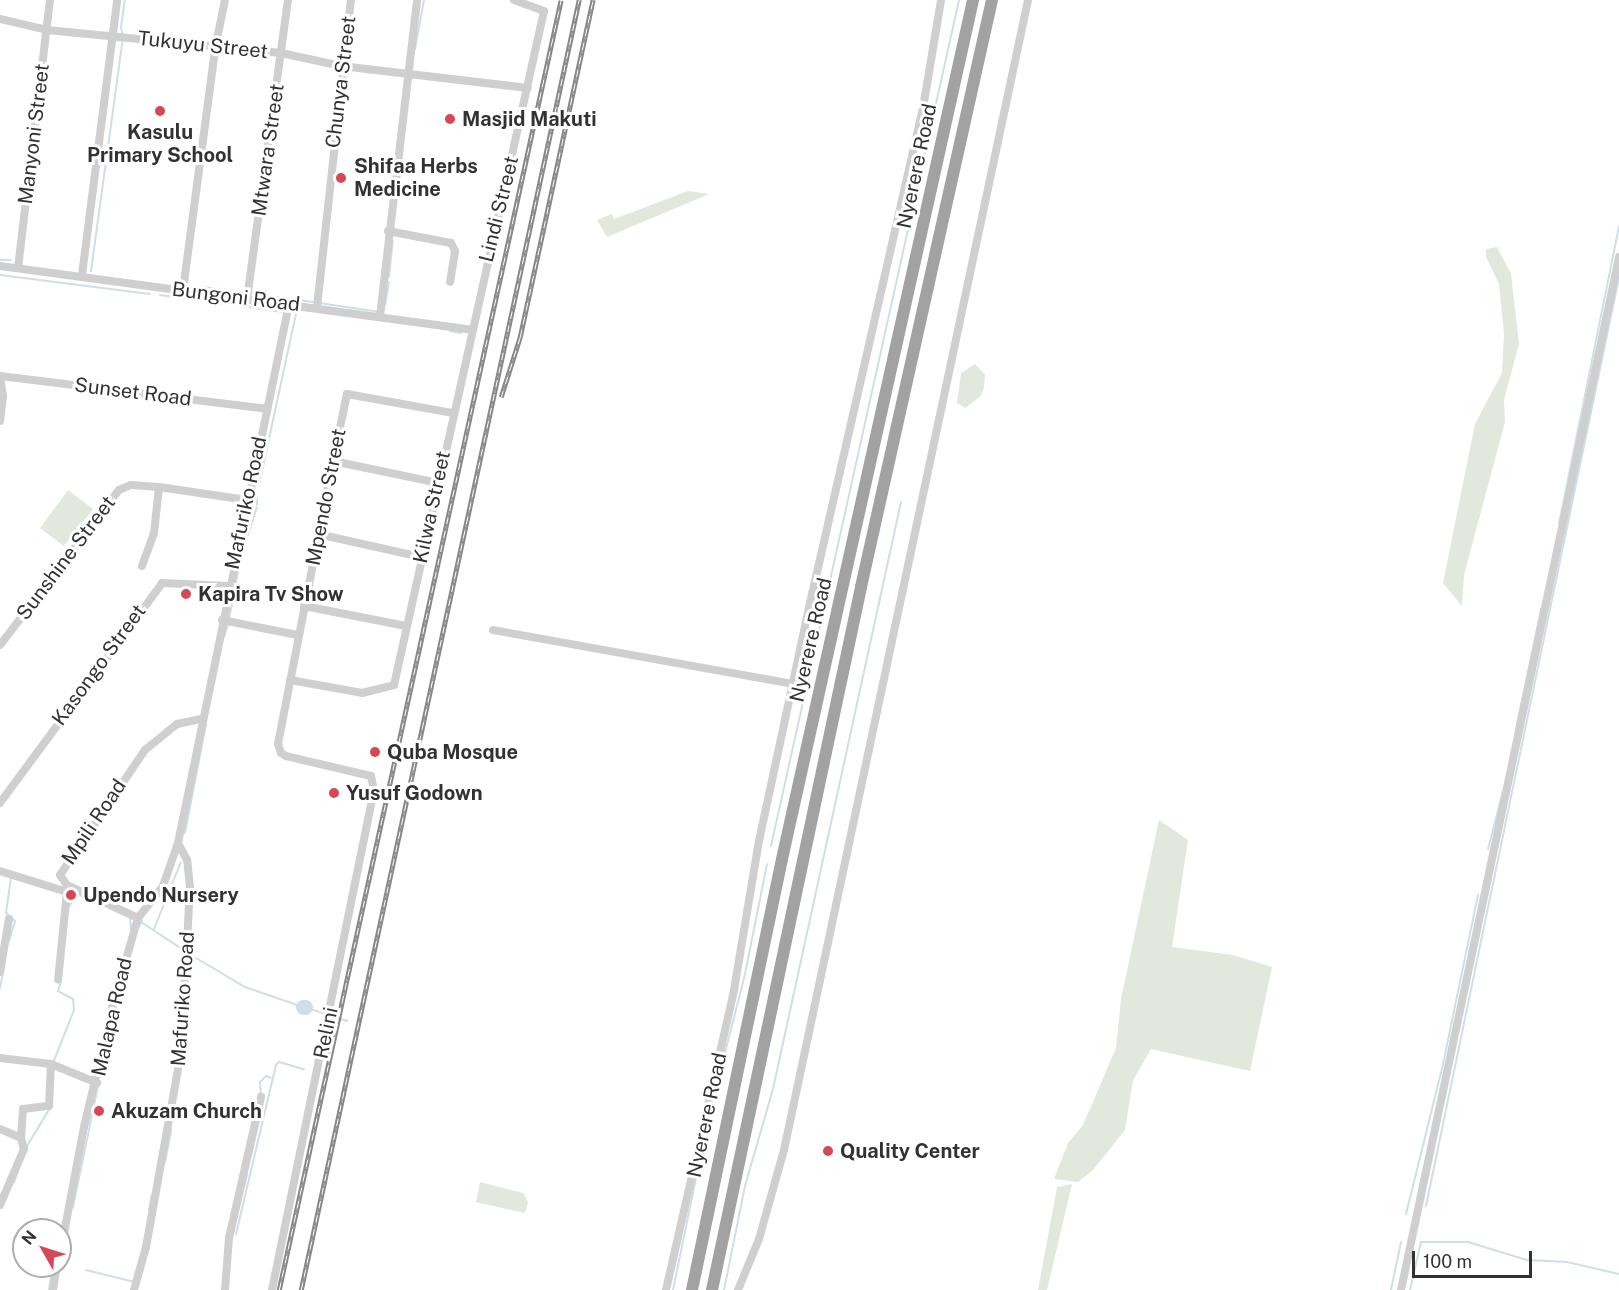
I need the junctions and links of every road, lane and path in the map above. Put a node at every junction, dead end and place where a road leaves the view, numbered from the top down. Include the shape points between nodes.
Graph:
1 (50, 0) edge
2 (117, 0) edge
3 (225, 0) edge
4 (288, 0) edge
5 (351, 0) edge
6 (417, 0) edge
7 (514, 0) edge
8 (941, 0) edge
9 (973, 0) edge
10 (992, 0) edge
11 (1028, 0) edge
12 (526, 1) edge
13 (0, 19) edge
14 (47, 30) junction
15 (113, 35) junction
16 (215, 49) junction
17 (281, 53) junction
18 (341, 66) junction
19 (406, 73) junction
20 (528, 88) junction
21 (388, 231) junction
22 (1619, 256) edge
23 (0, 266) edge
24 (18, 268) junction
25 (82, 275) junction
26 (450, 282) dead end
27 (183, 290) junction
28 (248, 299) junction
29 (289, 304) junction
30 (317, 307) junction
31 (380, 316) junction
32 (472, 330) junction
33 (0, 376) edge
34 (267, 409) junction
35 (453, 413) junction
36 (0, 421) edge
37 (333, 461) junction
38 (438, 483) junction
39 (159, 488) junction
40 (247, 500) junction
41 (318, 534) junction
42 (421, 557) junction
43 (142, 566) dead end
44 (228, 586) junction
45 (304, 606) junction
46 (222, 620) junction
47 (406, 626) junction
48 (493, 630) dead end
49 (298, 634) junction
50 (0, 645) edge
51 (290, 680) junction
52 (794, 684) junction
53 (201, 719) junction
54 (371, 776) joint
55 (0, 803) edge
56 (178, 843) junction
57 (0, 871) edge
58 (9, 919) dead end
59 (138, 919) junction
60 (0, 972) edge
61 (58, 980) dead end
62 (0, 1058) edge
63 (51, 1064) junction
64 (97, 1083) junction
65 (261, 1097) dead end
66 (0, 1129) edge
67 (21, 1138) junction
68 (0, 1205) edge
69 (67, 1218) edge
70 (134, 1290) edge
71 (225, 1290) edge
72 (272, 1290) edge
73 (666, 1290) edge
74 (692, 1290) edge
75 (712, 1290) edge
76 (738, 1290) edge
77 (1401, 1290) edge

1 - 14 street, Manyoni Street
2 - 15 street
3 - 16 street
4 - 17 street, Mtwara Street
5 - 18 street, Chunya Street
6 - 19 street
7 - 12 street
8 - 52 street via 923,108 900,195
9 - 74 highway, Nyerere Road via 782,859
10 - 75 highway, Nyerere Road via 837,695
11 - 76 street via 784,1150 759,1239
12 - 20 street, Lindi Street via 544,11
13 - 14 street, Tukuyu Street
14 - 15 street, Tukuyu Street
14 - 24 street, Manyoni Street
15 - 16 street, Tukuyu Street
15 - 25 street
16 - 17 street, Tukuyu Street
16 - 27 street
17 - 18 street, Tukuyu Street
17 - 28 street, Mtwara Street
18 - 19 street, Tukuyu Street
18 - 30 street, Chunya Street
19 - 20 street, Tukuyu Street
19 - 21 street
20 - 32 street, Lindi Street
21 - 26 street via 451,243 455,251
21 - 31 street
22 - 77 street
23 - 24 street, Bungoni Road
24 - 25 street, Bungoni Road
25 - 27 street, Bungoni Road
27 - 28 street, Bungoni Road
28 - 29 street, Bungoni Road
29 - 30 street, Bungoni Road
29 - 34 street, Mafuriko Road
30 - 31 street, Bungoni Road
31 - 32 street, Bungoni Road
32 - 35 street, Kilwa Street
33 - 34 street, Sunset Road
33 - 36 street
34 - 40 street, Mafuriko Road
35 - 37 street, Mpendo Street via 347,394
35 - 38 street, Kilwa Street
37 - 38 street
37 - 41 street, Mpendo Street
38 - 42 street, Kilwa Street
39 - 40 street, Sunshine Street
39 - 43 street via 154,533
39 - 50 street, Sunshine Street via 132,485 119,490
40 - 44 street, Mafuriko Road
41 - 42 street
41 - 45 street, Mpendo Street
42 - 47 street, Kilwa Street
44 - 46 street, Mafuriko Road
44 - 55 street, Kasongo Street via 162,582
45 - 47 street
45 - 49 street, Mpendo Street
46 - 49 street
46 - 53 street, Mafuriko Road
47 - 51 street, Kilwa Street via 394,685 362,693
48 - 52 street
49 - 51 street, Mpendo Street
51 - 54 street, Mpendo Street via 278,744 280,753
52 - 73 street via 759,841 734,990
53 - 56 street, Mafuriko Road
53 - 59 street, Mpili Road via 177,724 145,750 60,875 67,885
54 - 72 street, Relini via 374,790 353,906
56 - 59 street, Mafuriko Road via 163,886
56 - 70 street, Mafuriko Road via 189,874 181,1053 164,1156
57 - 61 street via 67,892
58 - 60 street
59 - 64 street, Malapa Road
62 - 63 street
63 - 64 street
63 - 67 street via 49,1106 23,1109
64 - 69 street, Malapa Road via 84,1127
65 - 71 street via 229,1238
66 - 67 street
67 - 68 street via 24,1149

